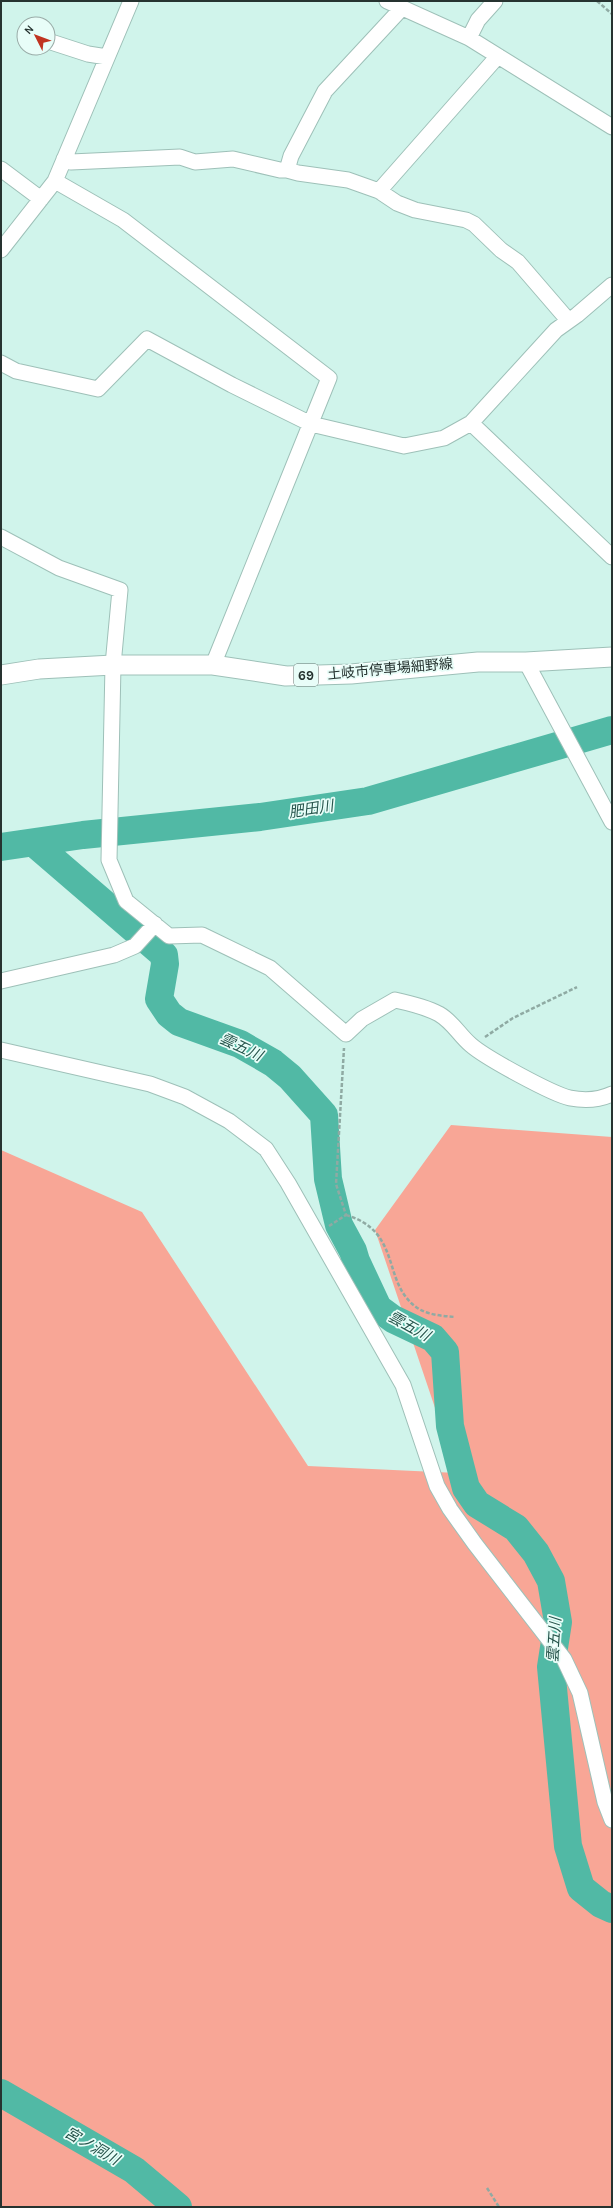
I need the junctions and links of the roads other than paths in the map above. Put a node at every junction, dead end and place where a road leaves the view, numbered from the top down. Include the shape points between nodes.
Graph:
1 (132, 1) edge
2 (387, 1) edge
3 (495, 1) edge
4 (402, 8) junction
5 (469, 38) junction
6 (56, 44) edge
7 (498, 56) junction
8 (107, 57) junction
9 (612, 127) edge
10 (64, 159) junction
11 (1, 169) edge
12 (287, 170) junction
13 (55, 181) junction
14 (379, 191) junction
15 (41, 199) junction
16 (1, 250) edge
17 (612, 285) edge
18 (568, 320) junction
19 (1, 363) edge
20 (471, 423) junction
21 (311, 424) junction
22 (1, 537) edge
23 (612, 557) edge
24 (612, 658) edge
25 (526, 662) junction
26 (213, 664) junction
27 (113, 665) junction
28 (1, 675) edge
29 (612, 822) edge
30 (153, 926) junction
31 (1, 981) edge
32 (1, 1050) edge
33 (612, 1094) edge
34 (612, 1820) edge

1 - 8 street
2 - 4 street
3 - 5 street via 478,20
4 - 5 street
4 - 12 street via 325,91
5 - 7 street
6 - 8 street
7 - 9 street
7 - 14 street
8 - 10 street
10 - 12 street via 71,162 180,157 195,162 233,159
10 - 13 street
11 - 15 street
12 - 14 street via 348,180
13 - 15 street
13 - 21 street via 123,220 329,378
14 - 18 street via 397,203 415,210 466,220 474,224 501,250 518,262
15 - 16 street
17 - 18 street
18 - 20 street
19 - 21 street via 16,371 98,389 147,339
20 - 21 street via 444,438 404,446
20 - 23 street
21 - 26 street
22 - 27 street via 59,568 120,590
24 - 25 main road, 土岐市停車場細野線 / 69
25 - 26 main road, 土岐市停車場細野線 / 69 via 478,662 351,674 286,676
25 - 29 street
26 - 27 main road, 土岐市停車場細野線 / 69
27 - 28 main road, 土岐市停車場細野線 / 69 via 39,669
27 - 30 street via 109,860 126,901
30 - 31 street via 135,946 114,955
30 - 33 street via 168,936 202,935 270,968 346,1034 362,1019 395,1000 438,1013 452,1023 485,1056 569,1098 587,1100
32 - 34 street via 150,1084 186,1097 229,1121 266,1149 403,1385 437,1486 475,1544 564,1659 580,1693 605,1802

